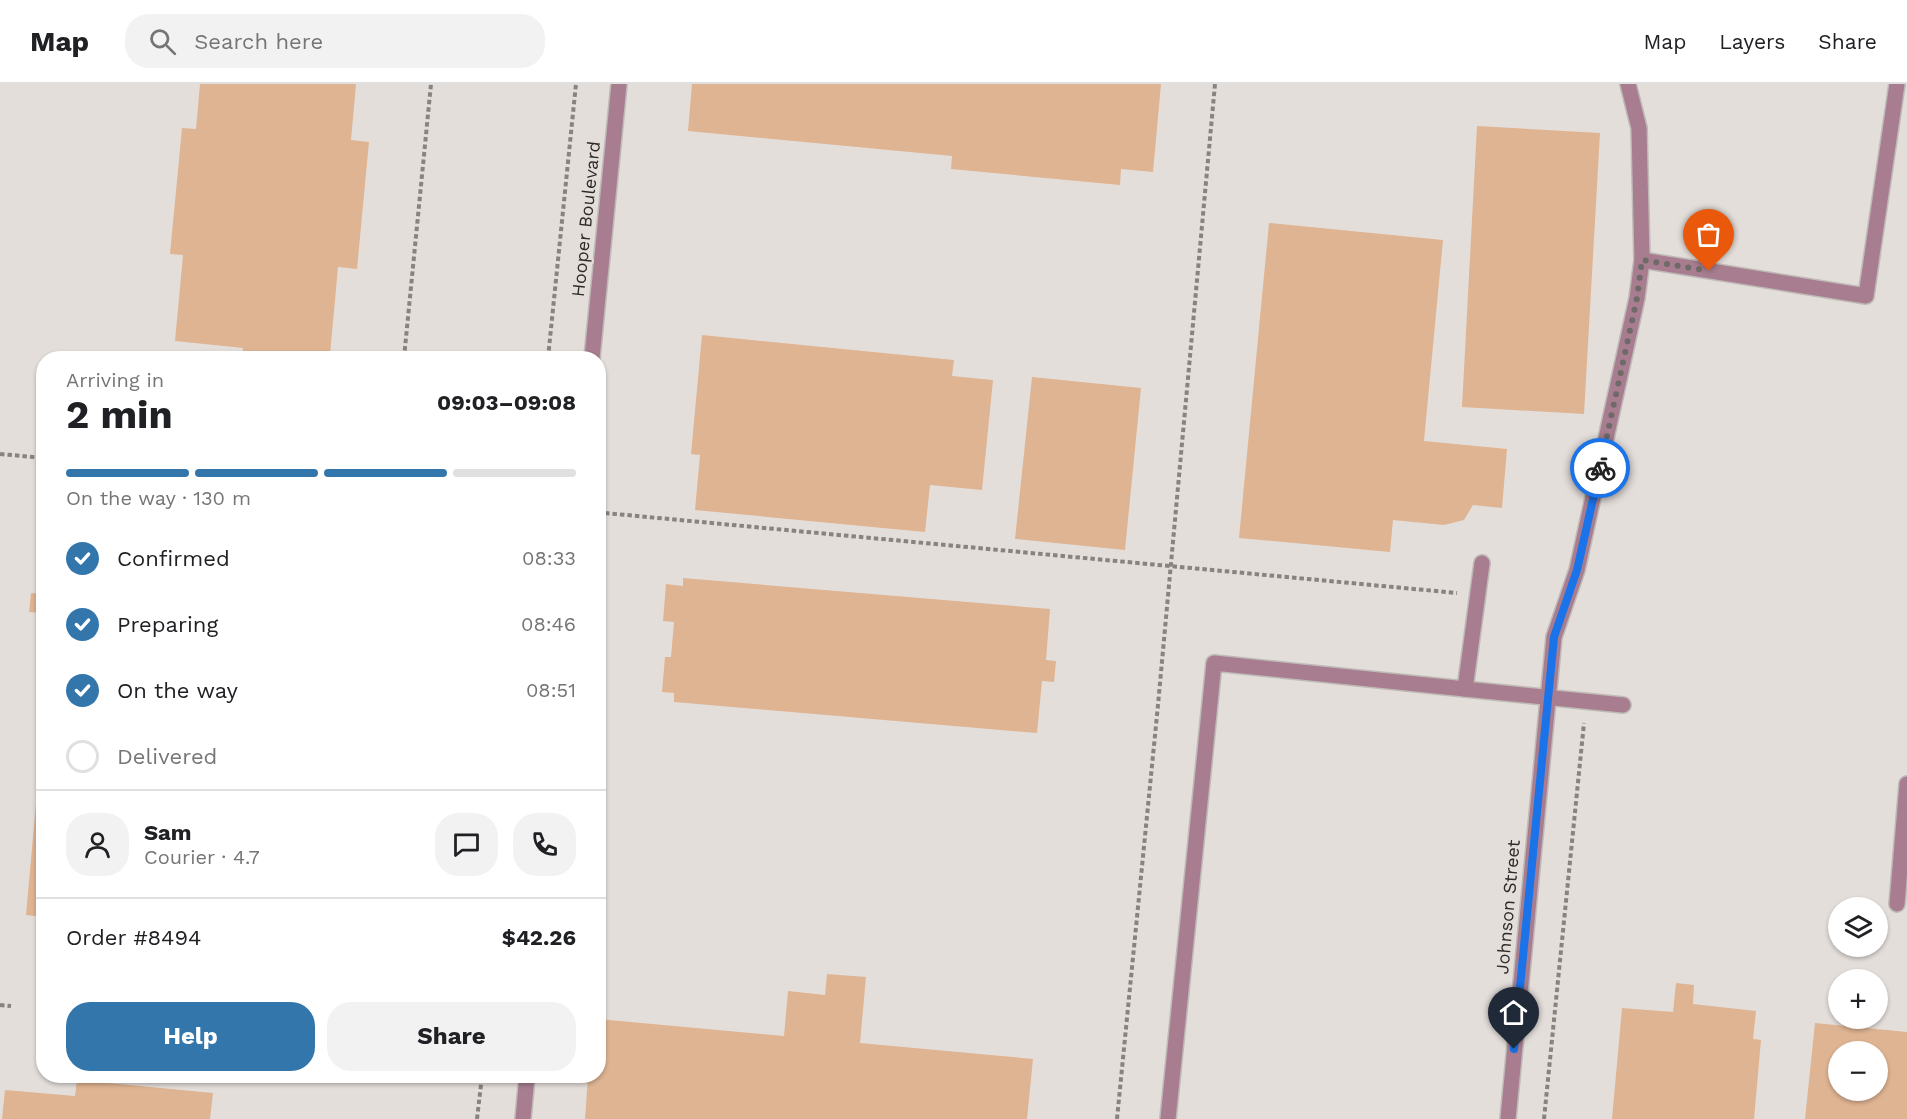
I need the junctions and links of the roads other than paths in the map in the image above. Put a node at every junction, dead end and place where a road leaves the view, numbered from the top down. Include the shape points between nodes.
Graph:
1 (619, 84) edge
2 (1628, 84) edge
3 (1897, 84) edge
4 (1642, 260) junction
5 (593, 351) edge
6 (1482, 563) dead end
7 (1466, 689) junction
8 (1547, 698) junction
9 (1623, 705) dead end
10 (1907, 784) edge
11 (1897, 904) dead end
12 (526, 1083) edge
13 (523, 1119) edge
14 (1167, 1119) edge
15 (1508, 1119) edge

1 - 5 street, Hooper Boulevard
2 - 4 street, Johnson Street via 1639,128
3 - 4 street via 1866,296
4 - 8 street, Johnson Street via 1577,570 1554,637
6 - 7 street
7 - 8 street
7 - 14 street via 1214,663
8 - 9 street
8 - 15 street, Johnson Street
10 - 11 street
12 - 13 street

